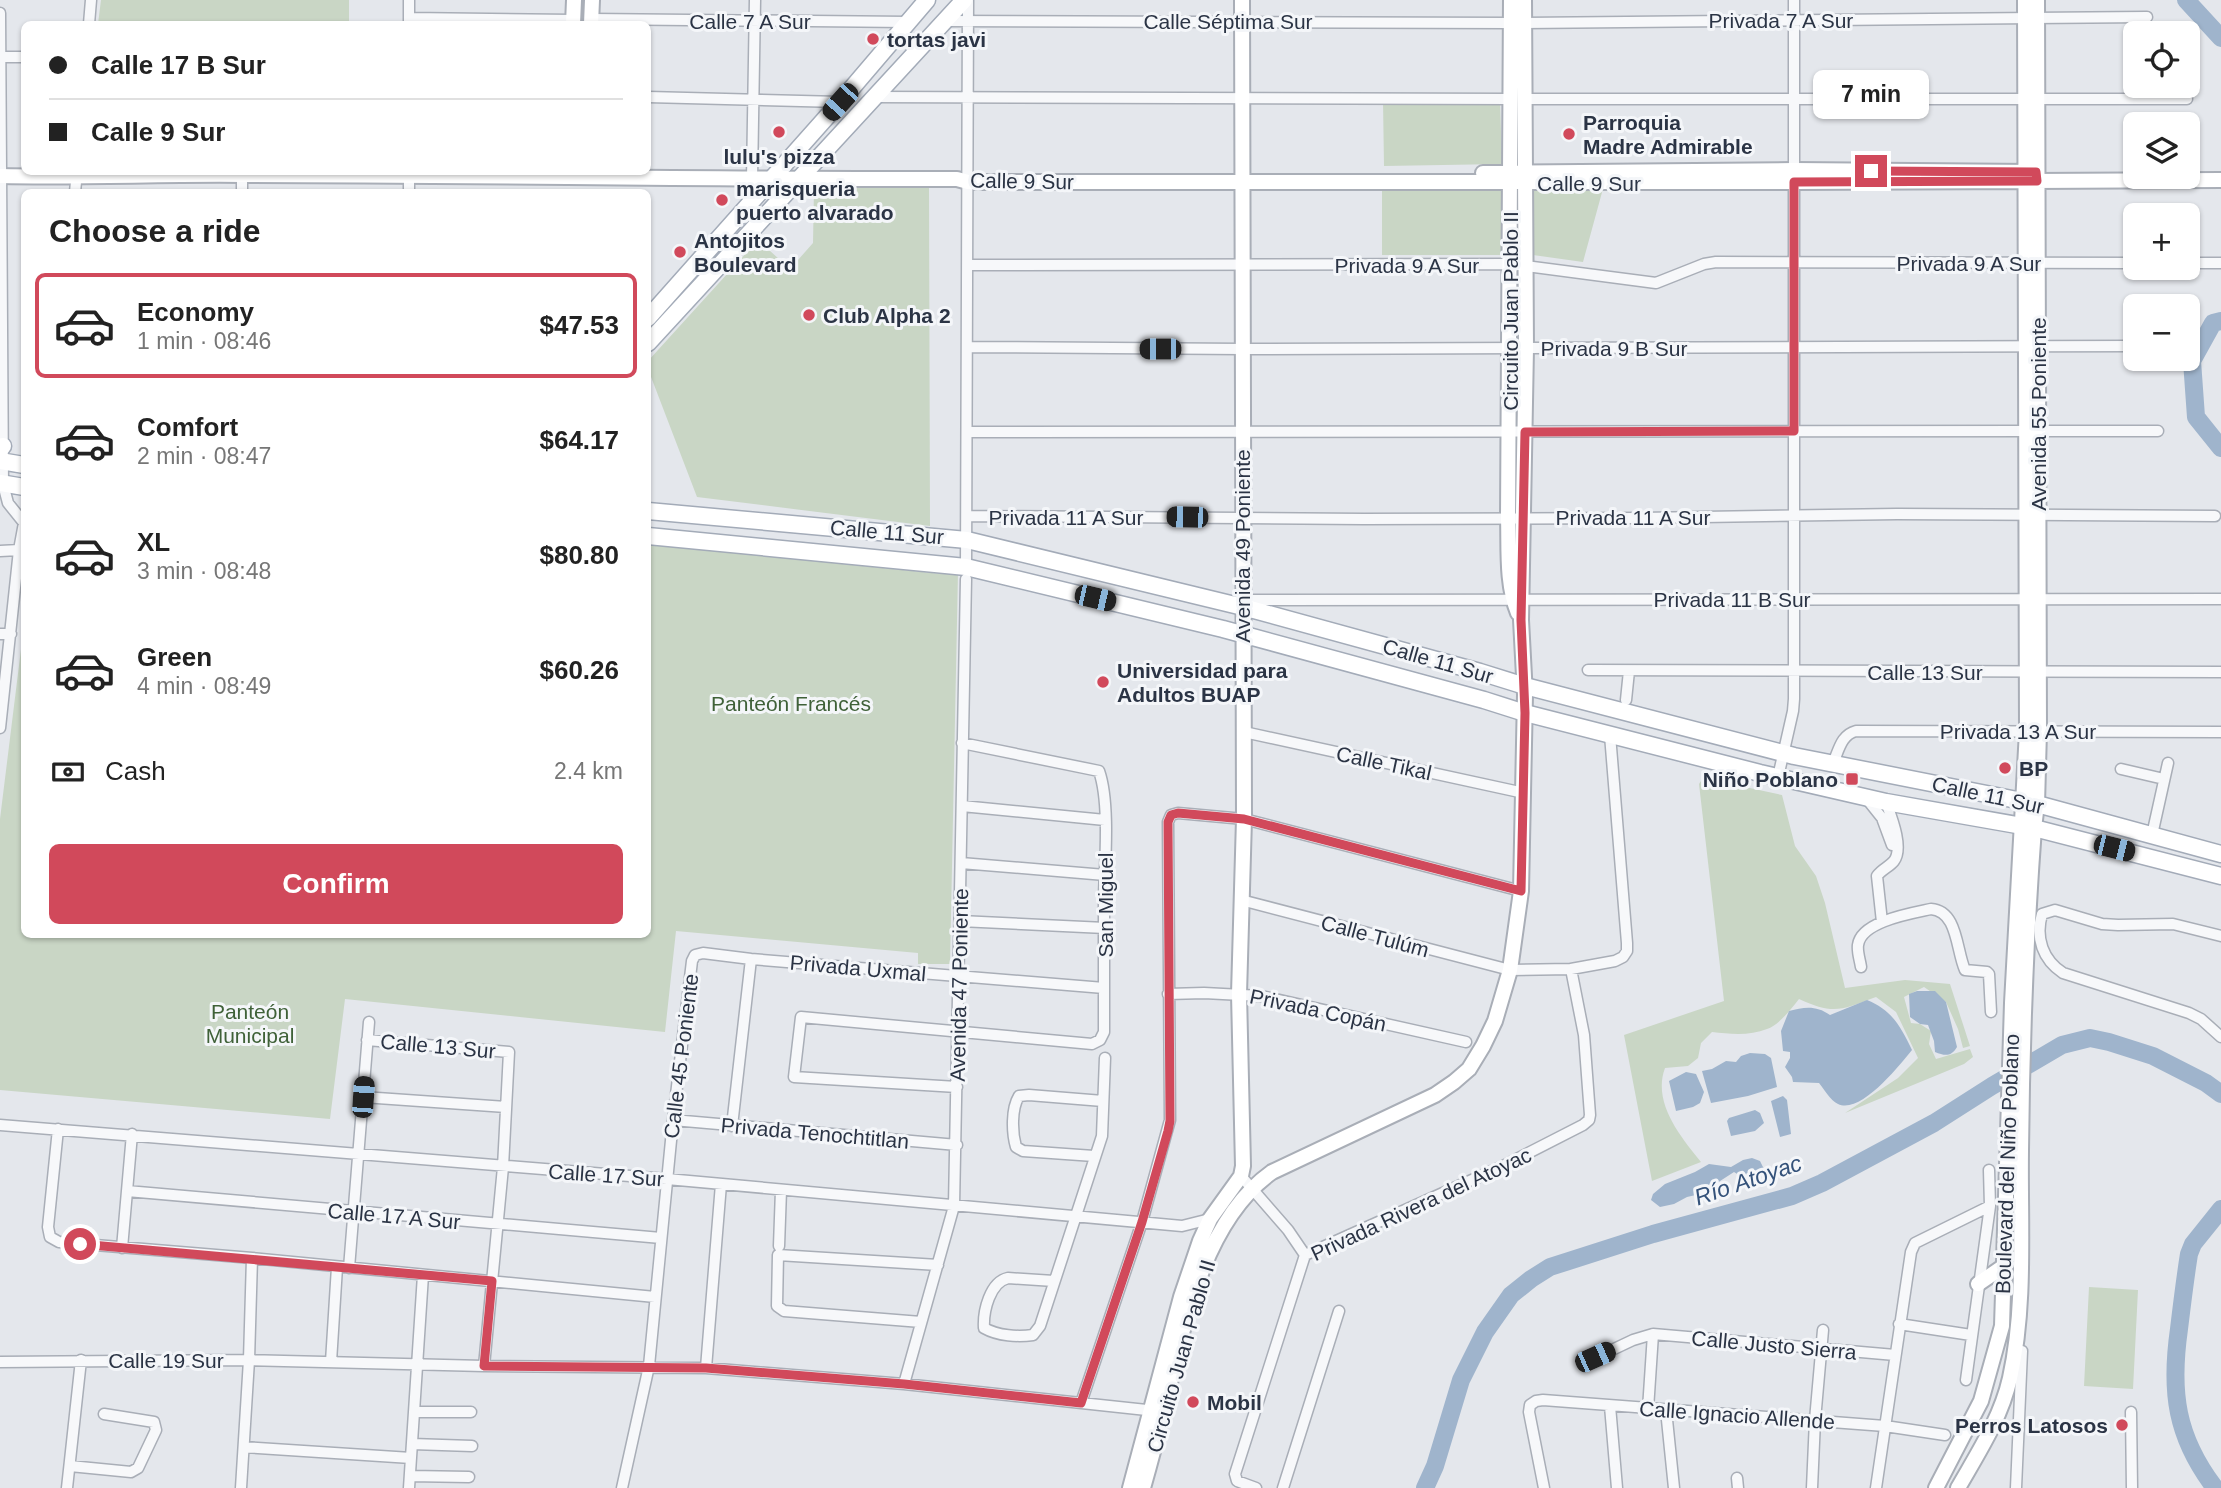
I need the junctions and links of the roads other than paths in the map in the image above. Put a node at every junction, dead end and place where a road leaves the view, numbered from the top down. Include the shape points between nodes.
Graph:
1 (91, 0) edge
2 (409, 0) edge
3 (574, 0) edge
4 (592, 0) edge
5 (754, 0) edge
6 (927, 0) edge
7 (966, 0) edge
8 (1242, 0) edge
9 (1511, 0) edge
10 (1524, 0) edge
11 (1794, 0) edge
12 (2025, 0) edge
13 (2037, 0) edge
14 (913, 12) edge
15 (0, 13) edge
16 (2147, 17) dead end
17 (2032, 19) junction
18 (968, 20) junction
19 (1794, 20) junction
20 (89, 21) edge
21 (409, 21) edge
22 (573, 21) edge
23 (591, 21) edge
24 (945, 21) junction
25 (1242, 21) junction
26 (651, 22) edge
27 (755, 22) junction
28 (1518, 23) junction
29 (0, 57) edge
30 (21, 57) edge
31 (651, 97) edge
32 (874, 97) junction
33 (968, 97) junction
34 (1794, 98) junction
35 (2031, 98) junction
36 (754, 99) junction
37 (1242, 99) junction
38 (1517, 99) junction
39 (2187, 99) dead end
40 (840, 102) junction
41 (2123, 172) edge
42 (2200, 172) edge
43 (2221, 172) edge
44 (242, 175) joint
45 (622, 175) edge
46 (0, 176) edge
47 (1794, 176) junction
48 (2031, 176) junction
49 (1518, 178) junction
50 (752, 179) junction
51 (771, 179) junction
52 (964, 179) junction
53 (1242, 179) junction
54 (799, 180) junction
55 (2221, 180) edge
56 (76, 181) edge
57 (242, 189) edge
58 (2032, 262) junction
59 (1793, 263) junction
60 (2123, 263) edge
61 (2200, 263) edge
62 (2221, 263) edge
63 (1511, 264) junction
64 (968, 265) junction
65 (1526, 265) junction
66 (1242, 266) junction
67 (0, 298) edge
68 (651, 315) edge
69 (651, 340) edge
70 (1793, 346) junction
71 (2123, 346) edge
72 (968, 347) junction
73 (2032, 347) junction
74 (1509, 348) junction
75 (1526, 348) junction
76 (1242, 349) junction
77 (1794, 431) junction
78 (2032, 431) junction
79 (2158, 431) dead end
80 (967, 432) junction
81 (1242, 432) junction
82 (1509, 432) junction
83 (1525, 432) junction
84 (1, 455) edge
85 (21, 464) edge
86 (1, 484) edge
87 (21, 487) edge
88 (651, 511) edge
89 (1794, 515) junction
90 (967, 516) junction
91 (2033, 516) junction
92 (2215, 516) dead end
93 (1508, 517) junction
94 (1524, 517) junction
95 (1242, 518) junction
96 (21, 519) edge
97 (651, 536) edge
98 (21, 540) edge
99 (967, 540) junction
100 (0, 551) edge
101 (19, 551) junction
102 (966, 571) junction
103 (1793, 599) junction
104 (2033, 599) junction
105 (2221, 599) edge
106 (1517, 600) junction
107 (1242, 604) junction
108 (1277, 608) junction
109 (6, 634) edge
110 (1243, 634) junction
111 (1588, 670) dead end
112 (1629, 671) junction
113 (1794, 672) junction
114 (2221, 672) edge
115 (2033, 673) junction
116 (1525, 686) junction
117 (1626, 700) dead end
118 (1525, 713) junction
119 (0, 728) edge
120 (2033, 731) junction
121 (1244, 732) junction
122 (2221, 732) edge
123 (1610, 735) junction
124 (962, 743) junction
125 (1784, 753) junction
126 (1833, 763) junction
127 (2168, 763) dead end
128 (2120, 769) dead end
129 (1778, 777) junction
130 (2165, 779) junction
131 (1524, 793) junction
132 (1866, 797) junction
133 (1886, 802) junction
134 (2031, 803) junction
135 (962, 806) junction
136 (1244, 819) junction
137 (1105, 820) junction
138 (2027, 827) junction
139 (2152, 835) junction
140 (2221, 854) edge
141 (1895, 860) junction
142 (961, 863) junction
143 (1105, 875) junction
144 (2221, 876) edge
145 (1521, 891) junction
146 (1241, 900) junction
147 (960, 920) junction
148 (1882, 922) junction
149 (1105, 928) junction
150 (2221, 936) edge
151 (695, 956) joint
152 (751, 959) junction
153 (1861, 967) dead end
154 (1571, 969) junction
155 (1510, 971) junction
156 (959, 976) junction
157 (1104, 988) junction
158 (1168, 994) junction
159 (1239, 994) junction
160 (1991, 1012) dead end
161 (369, 1022) dead end
162 (958, 1033) junction
163 (2221, 1037) edge
164 (367, 1040) junction
165 (1466, 1042) dead end
166 (1105, 1058) dead end
167 (957, 1087) junction
168 (363, 1097) junction
169 (1102, 1101) junction
170 (506, 1107) junction
171 (673, 1120) junction
172 (0, 1125) edge
173 (732, 1126) junction
174 (58, 1129) junction
175 (132, 1134) junction
176 (2015, 1134) junction
177 (957, 1145) junction
178 (359, 1155) junction
179 (1094, 1156) junction
180 (503, 1167) junction
181 (1989, 1170) dead end
182 (1241, 1177) junction
183 (667, 1179) junction
184 (721, 1184) junction
185 (1252, 1188) junction
186 (781, 1190) junction
187 (127, 1191) junction
188 (954, 1206) junction
189 (1990, 1206) junction
190 (354, 1212) junction
191 (1076, 1217) junction
192 (1210, 1219) junction
193 (1142, 1222) junction
194 (498, 1225) junction
195 (661, 1238) junction
196 (122, 1248) junction
197 (779, 1251) junction
198 (1305, 1255) junction
199 (252, 1258) junction
200 (938, 1265) junction
201 (2004, 1266) junction
202 (337, 1267) junction
203 (349, 1268) junction
204 (423, 1275) junction
205 (492, 1281) junction
206 (1054, 1281) junction
207 (1978, 1284) junction
208 (655, 1297) junction
209 (1339, 1311) dead end
210 (921, 1322) junction
211 (1899, 1324) junction
212 (1823, 1330) dead end
213 (1653, 1334) junction
214 (1971, 1335) junction
215 (1821, 1349) junction
216 (2022, 1351) dead end
217 (1895, 1355) junction
218 (1595, 1357) dead end
219 (81, 1360) junction
220 (249, 1360) junction
221 (0, 1362) edge
222 (331, 1362) junction
223 (416, 1365) junction
224 (484, 1366) junction
225 (649, 1366) junction
226 (706, 1368) junction
227 (1966, 1380) dead end
228 (904, 1384) junction
229 (1081, 1403) junction
230 (1610, 1406) junction
231 (1647, 1409) junction
232 (1665, 1410) junction
233 (1157, 1411) junction
234 (414, 1412) junction
235 (471, 1412) dead end
236 (2130, 1412) dead end
237 (104, 1413) dead end
238 (1815, 1420) junction
239 (1885, 1426) junction
240 (1945, 1435) dead end
241 (412, 1444) junction
242 (472, 1446) dead end
243 (244, 1447) junction
244 (411, 1458) junction
245 (70, 1466) junction
246 (410, 1476) junction
247 (469, 1477) dead end
248 (67, 1488) edge
249 (241, 1488) edge
250 (409, 1488) edge
251 (622, 1488) edge
252 (1130, 1488) edge
253 (1143, 1488) edge
254 (1255, 1488) edge
255 (1283, 1488) edge
256 (1544, 1488) edge
257 (1617, 1488) edge
258 (1675, 1488) edge
259 (1812, 1488) edge
260 (1876, 1488) edge
261 (1936, 1488) edge
262 (1958, 1488) edge
263 (2016, 1488) edge
264 (2132, 1488) edge

1 - 20 street
2 - 21 street
3 - 22 main road
4 - 23 main road
5 - 27 street
6 - 14 main road
7 - 18 street, Avenida 47 Poniente
7 - 24 main road
8 - 25 main road, Avenida 49 Poniente
9 - 28 main road, Circuito Juan Pablo II
10 - 28 main road, Circuito Juan Pablo II
11 - 19 street
12 - 17 main road, Avenida 55 Poniente
13 - 17 main road, Avenida 55 Poniente
14 - 27 street, Calle 7 A Sur
14 - 40 main road
15 - 29 street
16 - 17 street
17 - 19 street, Privada 7 A Sur
17 - 35 main road, Avenida 55 Poniente
18 - 24 street, Calle Séptima Sur
18 - 25 street, Calle Séptima Sur
18 - 33 street, Avenida 47 Poniente
19 - 28 street, Privada 7 A Sur
19 - 34 street
24 - 32 main road
25 - 28 street, Calle Séptima Sur
25 - 37 main road, Avenida 49 Poniente
26 - 27 street, Calle 7 A Sur
27 - 36 street
28 - 38 main road, Circuito Juan Pablo II
29 - 30 street
29 - 46 street
31 - 36 street
32 - 33 street
32 - 54 main road
33 - 37 street
33 - 52 street, Avenida 47 Poniente
34 - 35 street
34 - 38 street
34 - 47 street
35 - 39 street
35 - 48 main road, Avenida 55 Poniente
36 - 40 street
36 - 50 street
37 - 38 street
37 - 53 main road, Avenida 49 Poniente
38 - 49 main road, Circuito Juan Pablo II
40 - 51 main road
41 - 48 main road, Calle 9 Sur
42 - 43 main road
44 - 56 main road, Calle 9 Sur
44 - 57 street
45 - 50 main road, Calle 9 Sur
46 - 56 main road, Calle 9 Sur
46 - 67 street
47 - 48 main road, Calle 9 Sur
47 - 49 main road, Calle 9 Sur
47 - 59 street
48 - 55 main road, Calle 9 Sur
48 - 58 main road, Avenida 55 Poniente
49 - 53 main road, Calle 9 Sur
49 - 63 main road, Circuito Juan Pablo II
49 - 65 main road, Circuito Juan Pablo II
50 - 51 main road, Calle 9 Sur
51 - 54 main road, Calle 9 Sur
51 - 68 main road
52 - 53 main road, Calle 9 Sur
52 - 54 main road, Calle 9 Sur
52 - 64 street, Avenida 47 Poniente
53 - 66 main road, Avenida 49 Poniente
54 - 69 main road
58 - 59 street, Privada 9 A Sur
58 - 60 street, Privada 9 A Sur
58 - 73 main road, Avenida 55 Poniente
59 - 65 street, Privada 9 A Sur via 1716,262 1656,283
59 - 70 street
61 - 62 street
63 - 65 street, Privada 9 A Sur
63 - 66 street, Privada 9 A Sur
63 - 74 main road, Circuito Juan Pablo II
64 - 66 street, Privada 9 A Sur
64 - 72 street, Avenida 47 Poniente
65 - 75 main road, Circuito Juan Pablo II
66 - 76 main road, Avenida 49 Poniente
67 - 84 street
70 - 73 street, Privada 9 B Sur
70 - 75 street, Privada 9 B Sur
70 - 77 street
71 - 73 street, Privada 9 B Sur
72 - 76 street, Privada 9 B Sur
72 - 80 street, Avenida 47 Poniente
73 - 78 main road, Avenida 55 Poniente
74 - 75 street, Privada 9 B Sur
74 - 76 street, Privada 9 B Sur
74 - 82 main road, Circuito Juan Pablo II
75 - 83 main road, Circuito Juan Pablo II
76 - 81 main road, Avenida 49 Poniente
77 - 78 street
77 - 83 street
77 - 89 street
78 - 79 street
78 - 91 main road, Avenida 55 Poniente
80 - 81 street
80 - 90 street, Avenida 47 Poniente
81 - 82 street
81 - 95 main road, Avenida 49 Poniente
82 - 83 street
82 - 93 main road, Circuito Juan Pablo II
83 - 94 main road, Circuito Juan Pablo II
84 - 85 main road
84 - 86 street
86 - 87 main road
86 - 96 street
88 - 99 main road, Calle 11 Sur
89 - 91 street, Privada 11 A Sur
89 - 94 street, Privada 11 A Sur
89 - 103 street
90 - 95 street, Privada 11 A Sur
90 - 99 street, Avenida 47 Poniente
91 - 92 street, Privada 11 A Sur
91 - 104 main road, Avenida 55 Poniente
93 - 94 street, Privada 11 A Sur
93 - 95 street, Privada 11 A Sur
93 - 106 main road, Circuito Juan Pablo II
94 - 106 main road, Circuito Juan Pablo II
95 - 107 main road, Avenida 49 Poniente
97 - 102 main road, Calle 11 Sur
98 - 101 street
99 - 102 street, Avenida 47 Poniente
99 - 107 main road, Calle 11 Sur
100 - 101 street
101 - 109 street
102 - 110 main road, Calle 11 Sur
102 - 124 street, Avenida 47 Poniente
103 - 104 street, Privada 11 B Sur
103 - 106 street, Privada 11 B Sur
103 - 113 street
104 - 105 street, Privada 11 B Sur
104 - 115 main road, Avenida 55 Poniente
106 - 108 street, Privada 11 B Sur
106 - 116 main road, Circuito Juan Pablo II
107 - 108 main road, Calle 11 Sur
107 - 110 main road, Avenida 49 Poniente
108 - 116 main road, Calle 11 Sur
109 - 119 street
110 - 118 main road, Calle 11 Sur
110 - 121 main road, Avenida 49 Poniente
111 - 112 street, Calle 13 Sur
112 - 113 street, Calle 13 Sur
112 - 117 street
113 - 115 street, Calle 13 Sur
113 - 125 street via 1793,711
114 - 115 street, Calle 13 Sur
115 - 120 main road, Avenida 55 Poniente
116 - 118 main road, Circuito Juan Pablo II
116 - 125 main road, Calle 11 Sur
118 - 123 main road, Calle 11 Sur
118 - 131 main road, Circuito Juan Pablo II
120 - 122 street, Privada 13 A Sur
120 - 126 street, Privada 13 A Sur via 1856,732 1842,740
120 - 134 main road, Avenida 55 Poniente
121 - 131 street, Calle Tikal
121 - 136 main road, Avenida 49 Poniente
123 - 129 main road, Calle 11 Sur
123 - 154 street, Calle Tulúm via 1627,951 1615,961
124 - 135 street, Avenida 47 Poniente
124 - 137 street, San Miguel via 1099,771
125 - 126 main road, Calle 11 Sur
125 - 129 street
126 - 134 main road, Calle 11 Sur
127 - 130 street
128 - 130 street
129 - 132 main road, Calle 11 Sur
130 - 139 street
131 - 145 main road, Circuito Juan Pablo II
132 - 133 main road, Calle 11 Sur
132 - 141 street via 1888,830
133 - 138 main road, Calle 11 Sur
133 - 141 street via 1897,840
134 - 138 main road, Avenida 55 Poniente
134 - 139 main road, Calle 11 Sur
135 - 137 street
135 - 142 street, Avenida 47 Poniente
136 - 145 street
136 - 146 main road, Avenida 49 Poniente
136 - 158 street via 1171,815
137 - 143 street, San Miguel
138 - 144 main road, Calle 11 Sur
138 - 176 main road, Boulevard del Niño Poblano
139 - 140 main road, Calle 11 Sur
141 - 148 street via 1877,876
142 - 143 street
142 - 147 street, Avenida 47 Poniente
143 - 149 street, San Miguel
145 - 155 main road, Circuito Juan Pablo II
146 - 155 street, Calle Tulúm
146 - 159 main road, Avenida 49 Poniente
147 - 149 street
147 - 156 street, Avenida 47 Poniente
148 - 153 street via 1861,937
148 - 160 street via 1931,909 1947,914 1965,970 1990,974
149 - 157 street, San Miguel
150 - 163 street via 2174,924 2102,924 2055,910 2042,914 2039,922 2045,957 2063,973 2189,1013
151 - 152 street, Privada Uxmal
151 - 171 street, Calle 45 Poniente
152 - 156 street, Privada Uxmal
152 - 173 street
154 - 155 street, Calle Tulúm
154 - 198 street, Privada Rivera del Atoyac via 1584,1035 1589,1120 1503,1166
155 - 185 main road, Circuito Juan Pablo II via 1483,1046 1454,1083 1272,1172
156 - 157 street, Privada Uxmal
156 - 162 street, Avenida 47 Poniente
157 - 162 street, San Miguel via 1104,1032 1093,1044
158 - 159 street, Privada Copán
158 - 193 street via 1170,1121
159 - 165 street, Privada Copán
159 - 182 main road, Avenida 49 Poniente
161 - 164 street
162 - 167 street, Avenida 47 Poniente
162 - 167 street via 801,1017 794,1077
164 - 168 street
164 - 170 street, Calle 13 Sur via 509,1052
166 - 169 street
167 - 177 street, Avenida 47 Poniente
168 - 170 street
168 - 178 street
169 - 179 street via 1104,1124
169 - 179 street via 1029,1095 1019,1096 1014,1104 1016,1147
170 - 180 street
171 - 173 street, Privada Tenochtitlan
171 - 183 street, Calle 45 Poniente
172 - 174 street, Calle 17 Sur
173 - 177 street, Privada Tenochtitlan
174 - 175 street, Calle 17 Sur
174 - 196 street via 50,1237 59,1242
175 - 178 street, Calle 17 Sur
175 - 187 street
176 - 201 main road, Boulevard del Niño Poblano
176 - 262 main road, Boulevard del Niño Poblano via 2019,1304 2010,1378 1987,1437
177 - 188 street, Avenida 47 Poniente
178 - 180 street, Calle 17 Sur
178 - 190 street
179 - 191 street
180 - 183 street, Calle 17 Sur
180 - 194 street
181 - 189 street
182 - 185 street
182 - 192 main road, Circuito Juan Pablo II
183 - 184 street, Calle 17 Sur
183 - 195 street, Calle 45 Poniente
184 - 186 street, Calle 17 Sur
184 - 226 street
185 - 198 street
185 - 233 main road, Circuito Juan Pablo II via 1215,1241
186 - 188 street, Calle 17 Sur
186 - 197 street
187 - 190 street, Calle 17 A Sur
187 - 196 street
188 - 191 street, Calle 17 Sur
188 - 200 street, Avenida 47 Poniente
189 - 207 street
189 - 211 street via 1915,1243
190 - 194 street, Calle 17 A Sur
190 - 203 street
191 - 193 street, Calle 17 Sur
191 - 206 street
192 - 193 street, Calle 17 Sur via 1182,1226
192 - 233 main road, Circuito Juan Pablo II via 1181,1297
193 - 229 street
194 - 195 street, Calle 17 A Sur
194 - 205 street
195 - 208 street, Calle 45 Poniente
196 - 199 street
197 - 200 street
197 - 210 street via 777,1306 784,1311
198 - 254 street, Privada Rivera del Atoyac via 1235,1474 1237,1481
199 - 202 street
199 - 220 street
200 - 210 street, Avenida 47 Poniente
201 - 207 main road
201 - 261 main road, Boulevard del Niño Poblano via 2002,1326 1981,1401
202 - 203 street
202 - 222 street
203 - 204 street
204 - 205 street
204 - 223 street
205 - 208 street
205 - 224 street
206 - 206 street via 1001,1279 983,1318 984,1328 992,1333 1033,1335
207 - 214 street
208 - 225 street, Calle 45 Poniente
209 - 255 street
210 - 228 street, Avenida 47 Poniente
211 - 214 street
211 - 217 street
212 - 215 street
213 - 215 street, Calle Justo Sierra
213 - 218 street
213 - 231 street
214 - 227 street
215 - 217 street, Calle Justo Sierra
215 - 238 street
216 - 263 street
217 - 239 street
219 - 220 street, Calle 19 Sur
219 - 221 street, Calle 19 Sur
219 - 245 street
220 - 222 street, Calle 19 Sur
220 - 243 street
222 - 223 street, Calle 19 Sur
223 - 224 street, Calle 19 Sur
223 - 234 street
224 - 225 street, Calle 19 Sur
225 - 226 street, Calle 19 Sur
225 - 251 street
226 - 228 street, Calle 19 Sur
228 - 229 street, Calle 19 Sur
229 - 233 street, Calle 19 Sur
230 - 231 street, Calle Ignacio Allende
230 - 256 street, Calle Ignacio Allende via 1543,1400 1530,1405
230 - 257 street
231 - 232 street, Calle Ignacio Allende
232 - 238 street, Calle Ignacio Allende
232 - 258 street
233 - 252 main road, Circuito Juan Pablo II
233 - 253 main road, Circuito Juan Pablo II
234 - 235 street
234 - 241 street
236 - 264 street
237 - 245 street via 154,1422 156,1430 138,1468 131,1472
238 - 239 street, Calle Ignacio Allende
238 - 259 street
239 - 240 street, Calle Ignacio Allende
239 - 260 street
241 - 242 street
241 - 244 street
243 - 244 street
243 - 249 street
244 - 246 street
245 - 248 street
246 - 247 street
246 - 250 street

